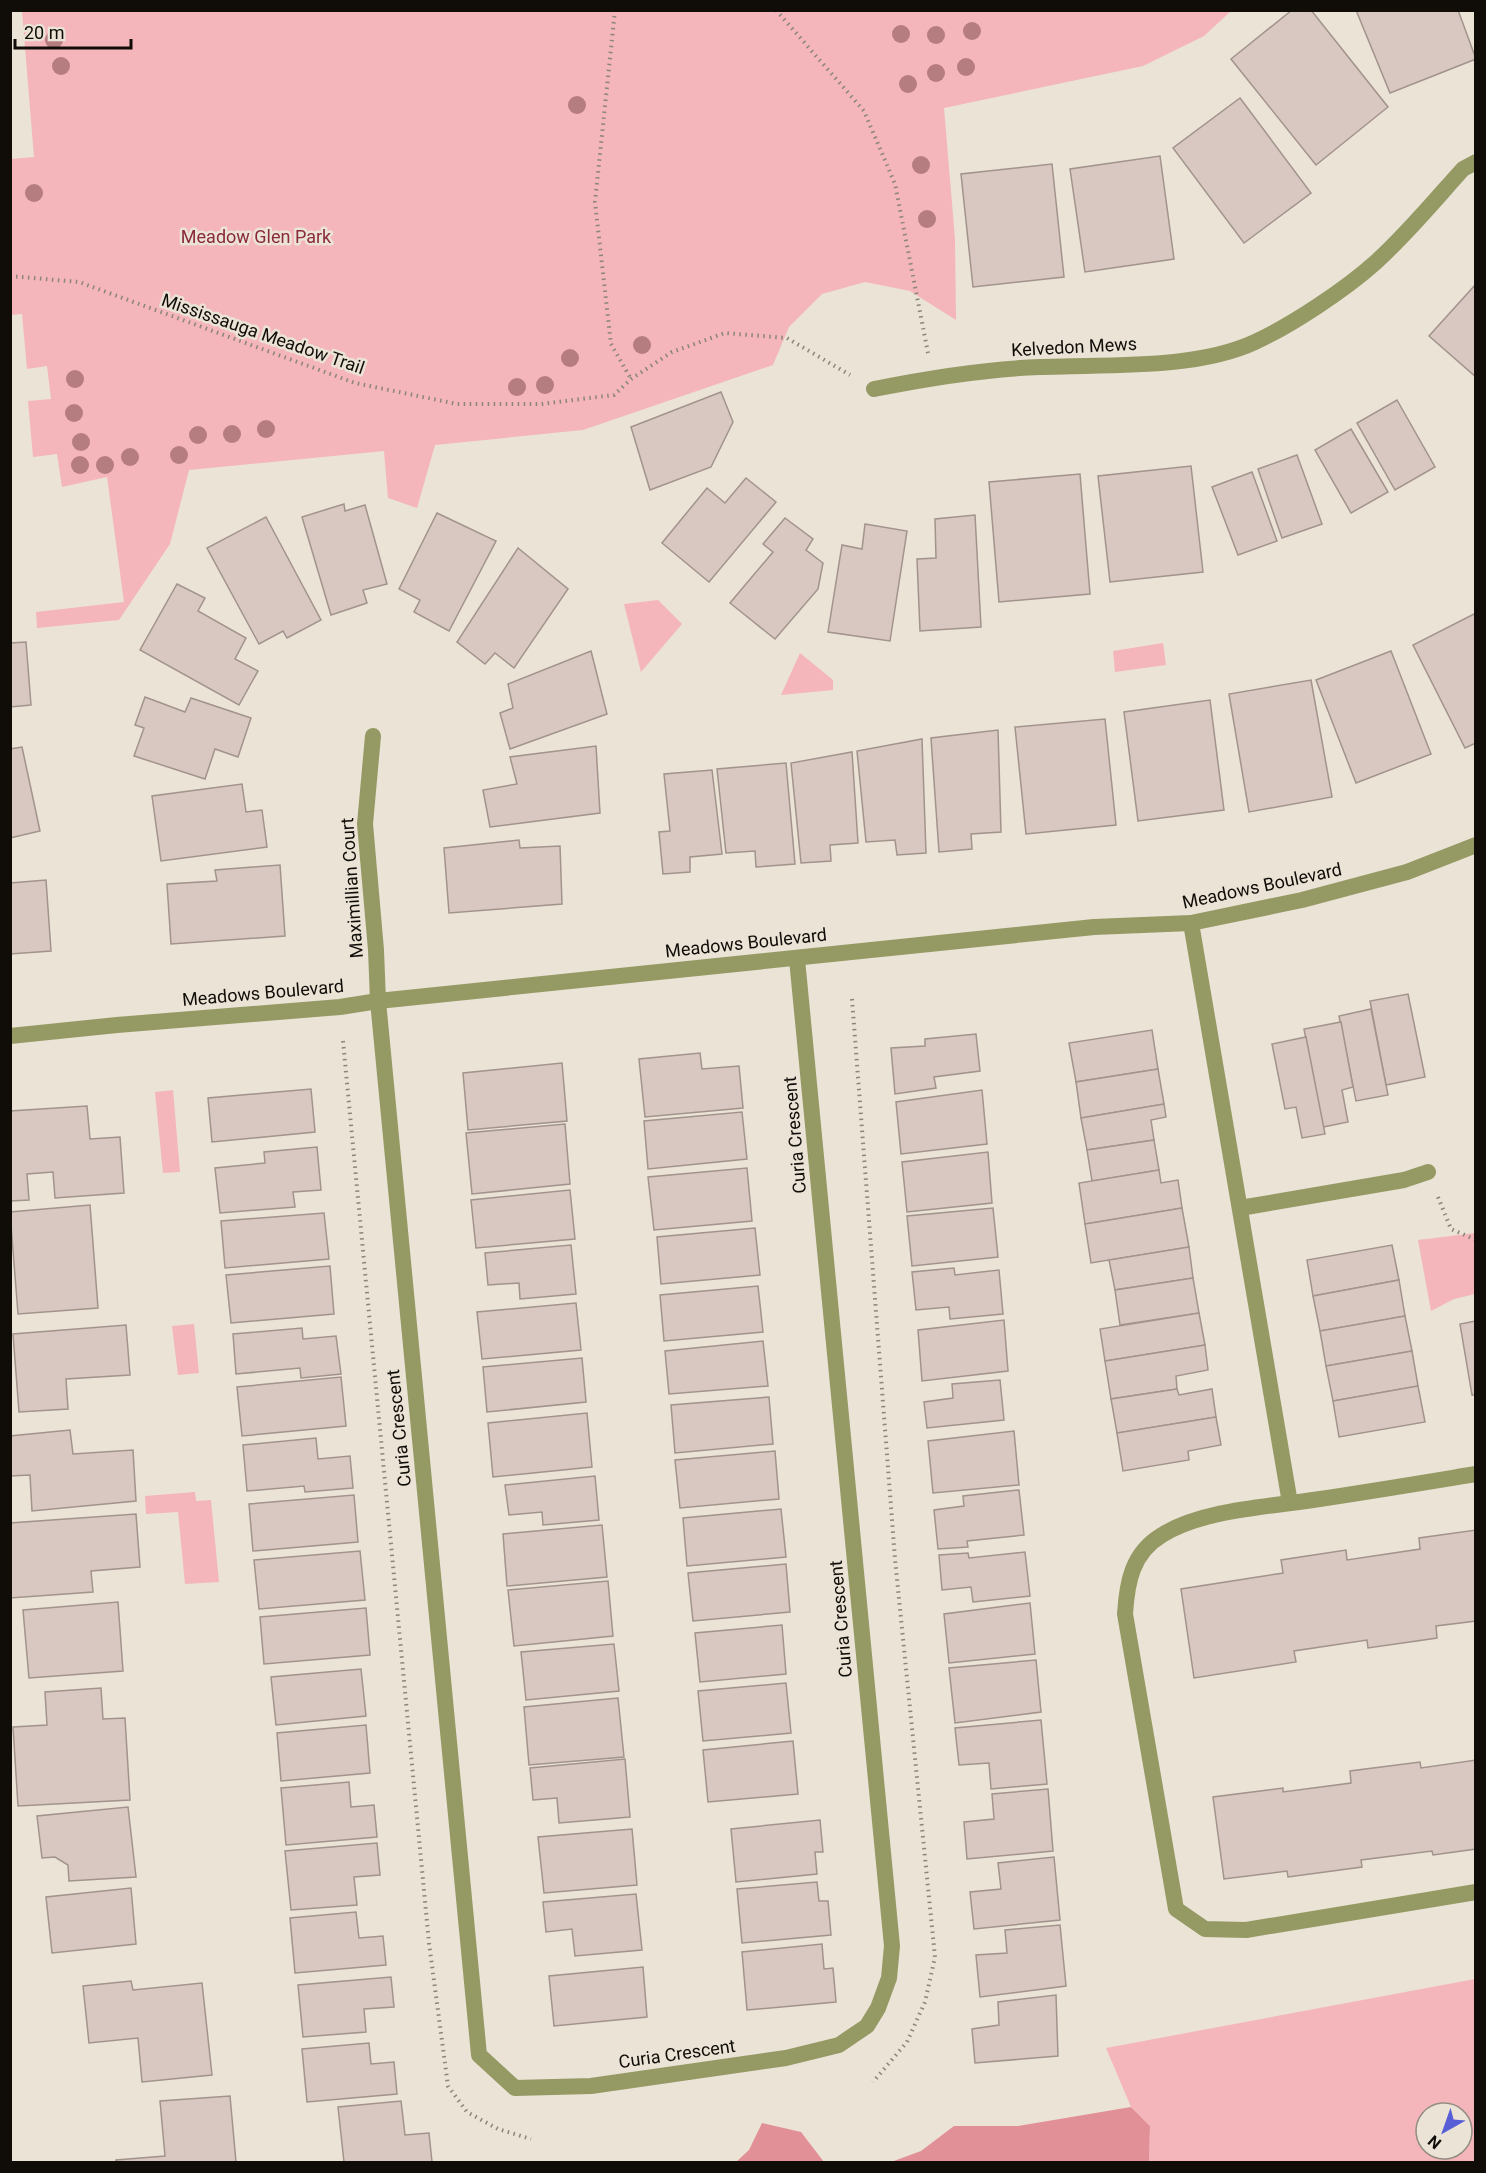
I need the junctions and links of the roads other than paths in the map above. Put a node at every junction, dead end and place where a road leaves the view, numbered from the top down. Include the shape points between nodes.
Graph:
1 (1476, 162) edge
2 (874, 389) road end
3 (373, 736) dead end
4 (1476, 845) edge
5 (1191, 923) junction
6 (797, 958) junction
7 (378, 1001) junction
8 (10, 1036) edge
9 (1428, 1172) road end
10 (1240, 1208) junction
11 (1476, 1474) edge
12 (1290, 1503) junction
13 (1476, 1892) edge

1 - 2 street, Kelvedon Mews via 1463,169 1376,262 1300,318 1254,343 1201,357 933,377
3 - 7 street, Maximillian Court via 365,824
4 - 5 street, Meadows Boulevard via 1407,872 1308,899
5 - 6 street, Meadows Boulevard via 1094,927
5 - 10 street
6 - 7 street, Meadows Boulevard
6 - 7 street, Curia Crescent via 893,1955 878,2008 867,2026 838,2045 786,2058 591,2086 515,2088 478,2055
7 - 8 street, Meadows Boulevard
9 - 10 street via 1404,1180
10 - 12 street
11 - 12 street
12 - 13 street via 1202,1520 1162,1535 1140,1555 1127,1582 1125,1614 1176,1909 1205,1929 1246,1930

